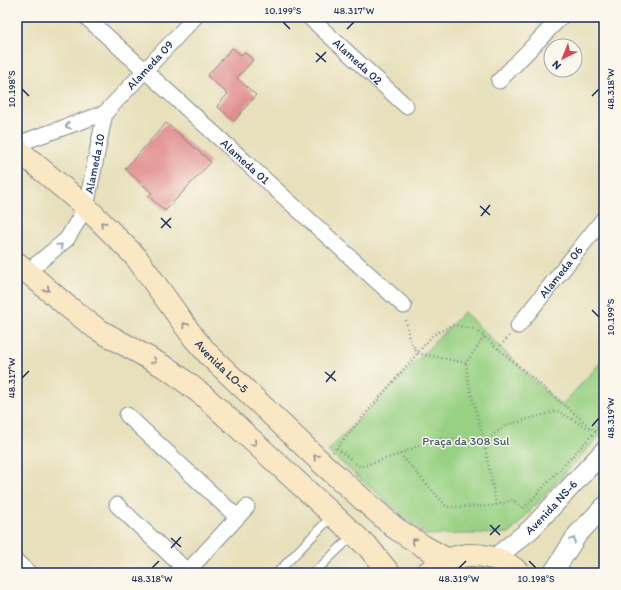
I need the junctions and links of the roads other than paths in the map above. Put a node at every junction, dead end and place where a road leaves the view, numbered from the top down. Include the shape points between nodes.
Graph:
1 (86, 17) edge
2 (195, 17) edge
3 (309, 17) edge
4 (561, 17) edge
5 (146, 70) junction
6 (499, 81) dead end
7 (406, 106) dead end
8 (105, 113) junction
9 (17, 144) edge
10 (17, 149) edge
11 (86, 207) junction
12 (604, 218) edge
13 (20, 270) edge
14 (404, 306) road end
15 (518, 326) dead end
16 (127, 415) dead end
17 (604, 451) edge
18 (117, 505) dead end
19 (604, 507) edge
20 (333, 515) junction
21 (353, 534) junction
22 (495, 558) junction
23 (448, 560) junction
24 (17, 562) edge
25 (186, 572) edge
26 (30, 573) edge
27 (278, 573) edge
28 (314, 573) edge
29 (389, 573) edge
30 (427, 573) edge
31 (519, 573) edge
32 (553, 573) edge

1 - 5 street, Alameda 01
2 - 5 street, Alameda 09
3 - 7 street, Alameda 02
4 - 6 street
5 - 8 street, Alameda 09
5 - 14 street, Alameda 01
8 -> 9 street, Alameda 10
8 - 11 street, Alameda 10
10 - 11 main road, Avenida LO-5
13 -> 11 street, Alameda 10 via 67,239
23 -> 11 main road, Avenida LO-5 via 395,528 330,456 208,355 136,257
12 - 15 street, Alameda 06
13 -> 20 main road via 97,329 170,370 204,396
16 - 25 street via 242,512
17 - 22 street, Avenida NS-6 via 531,529
18 - 25 street
32 -> 19 street via 577,535
20 - 21 main road
20 - 27 lane
21 - 28 lane
21 - 29 main road
22 - 23 main road via 471,555
22 - 31 main road via 515,568
23 - 30 main road
24 - 26 street

